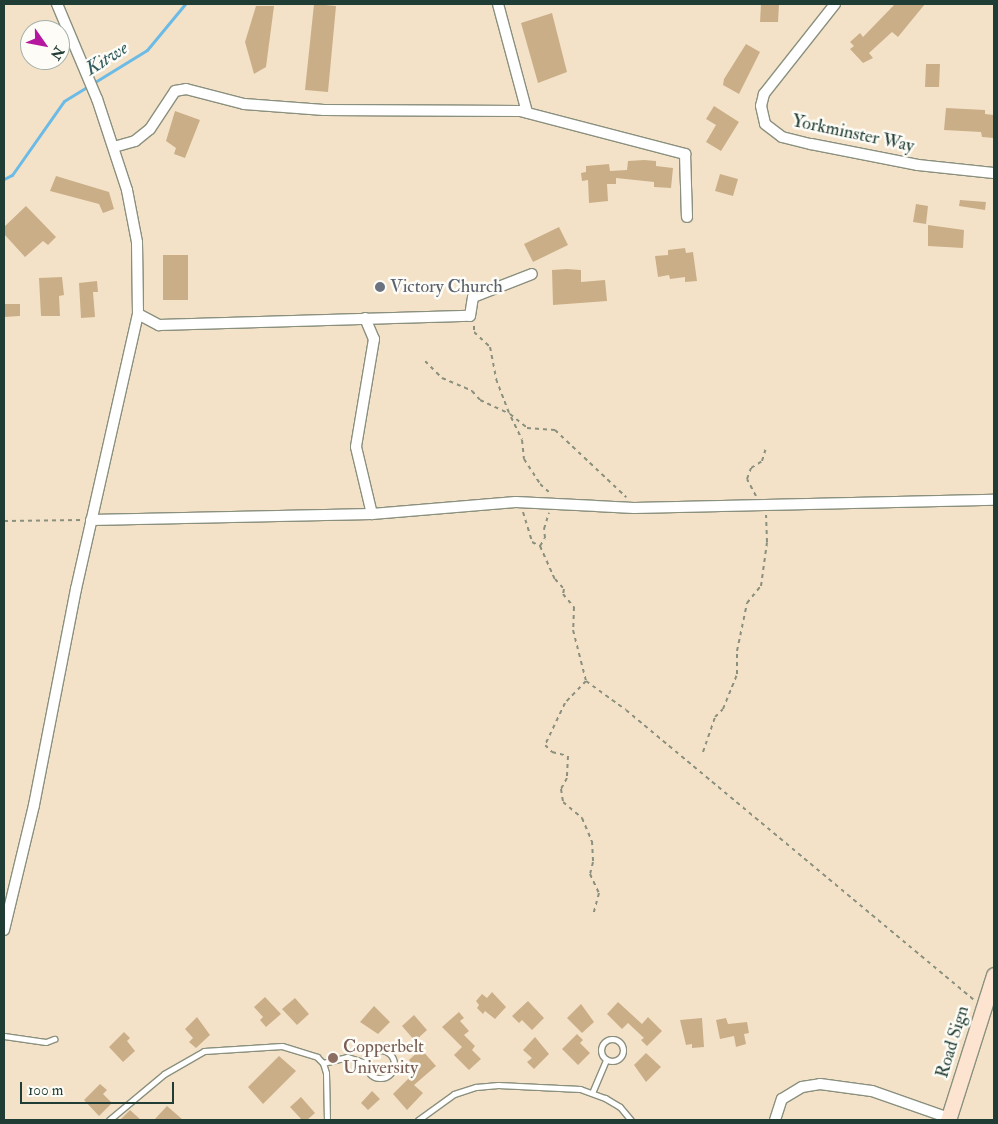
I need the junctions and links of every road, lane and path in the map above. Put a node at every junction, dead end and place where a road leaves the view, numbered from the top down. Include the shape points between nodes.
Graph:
1 (57, 4) edge
2 (498, 4) edge
3 (835, 4) edge
4 (526, 112) junction
5 (114, 147) junction
6 (994, 173) edge
7 (686, 217) dead end
8 (532, 274) dead end
9 (138, 314) junction
10 (470, 316) junction
11 (365, 318) junction
12 (425, 361) dead end
13 (510, 414) junction
14 (766, 448) dead end
15 (994, 500) edge
16 (516, 502) junction
17 (552, 503) junction
18 (762, 505) junction
19 (634, 508) junction
20 (372, 514) junction
21 (92, 520) junction
22 (4, 521) edge
23 (540, 546) junction
24 (586, 681) junction
25 (704, 752) dead end
26 (594, 912) dead end
27 (4, 930) edge
28 (994, 975) edge
29 (983, 1008) junction
30 (4, 1036) edge
31 (54, 1038) dead end
32 (606, 1060) junction
33 (323, 1063) junction
34 (366, 1063) junction
35 (592, 1093) junction
36 (949, 1119) edge
37 (109, 1120) edge
38 (328, 1120) edge
39 (418, 1120) edge
40 (631, 1120) edge
41 (775, 1120) edge

1 - 5 street
2 - 4 street
3 - 6 street, Yorkminster Way via 764,94 761,106 764,124 782,137 811,144 918,165
4 - 5 street via 324,110 244,104 186,89 175,91 150,129 135,141
4 - 7 street via 684,154
5 - 9 street via 127,190 137,242
8 - 10 street via 473,297
9 - 11 street via 159,324
9 - 21 street
10 - 11 street via 406,320
10 - 13 path via 474,332 490,347 496,379
11 - 20 street via 374,339 356,447
12 - 13 path via 442,378
13 - 17 path via 522,440 524,459 540,484 550,492
13 - 19 path via 527,428 555,430 621,490
14 - 18 path via 762,461 751,468 747,479
15 - 18 street
16 - 17 street
16 - 20 street
16 - 23 path via 528,520 532,542
17 - 19 street
17 - 23 path via 544,528 545,538
18 - 19 street
18 - 25 path via 767,524 762,586 747,603 737,651 737,674 723,709 715,716
20 - 21 street
21 - 22 path
21 - 27 street via 34,805
23 - 24 path via 555,579 564,589 562,594 574,607 573,630
24 - 26 path via 565,703 545,745 552,752 568,756 567,778 560,789 563,802 582,818 592,841 590,874 599,893
24 - 29 path via 626,710
28 - 29 main road, Road Sign
29 - 36 main road, Road Sign
30 - 31 lane via 46,1042
32 - 32 lane via 601,1053 604,1042 608,1039 619,1042 623,1047 620,1058
32 - 35 lane
33 - 34 lane via 347,1057
33 - 37 lane via 317,1057 282,1046 204,1051 164,1074
33 - 38 lane
34 - 34 lane via 375,1050 390,1054 394,1061 388,1075 381,1078 367,1071
35 - 39 lane via 544,1085 476,1087 454,1094
35 - 40 lane via 620,1107
36 - 41 street via 872,1091 820,1084 802,1087 782,1098

